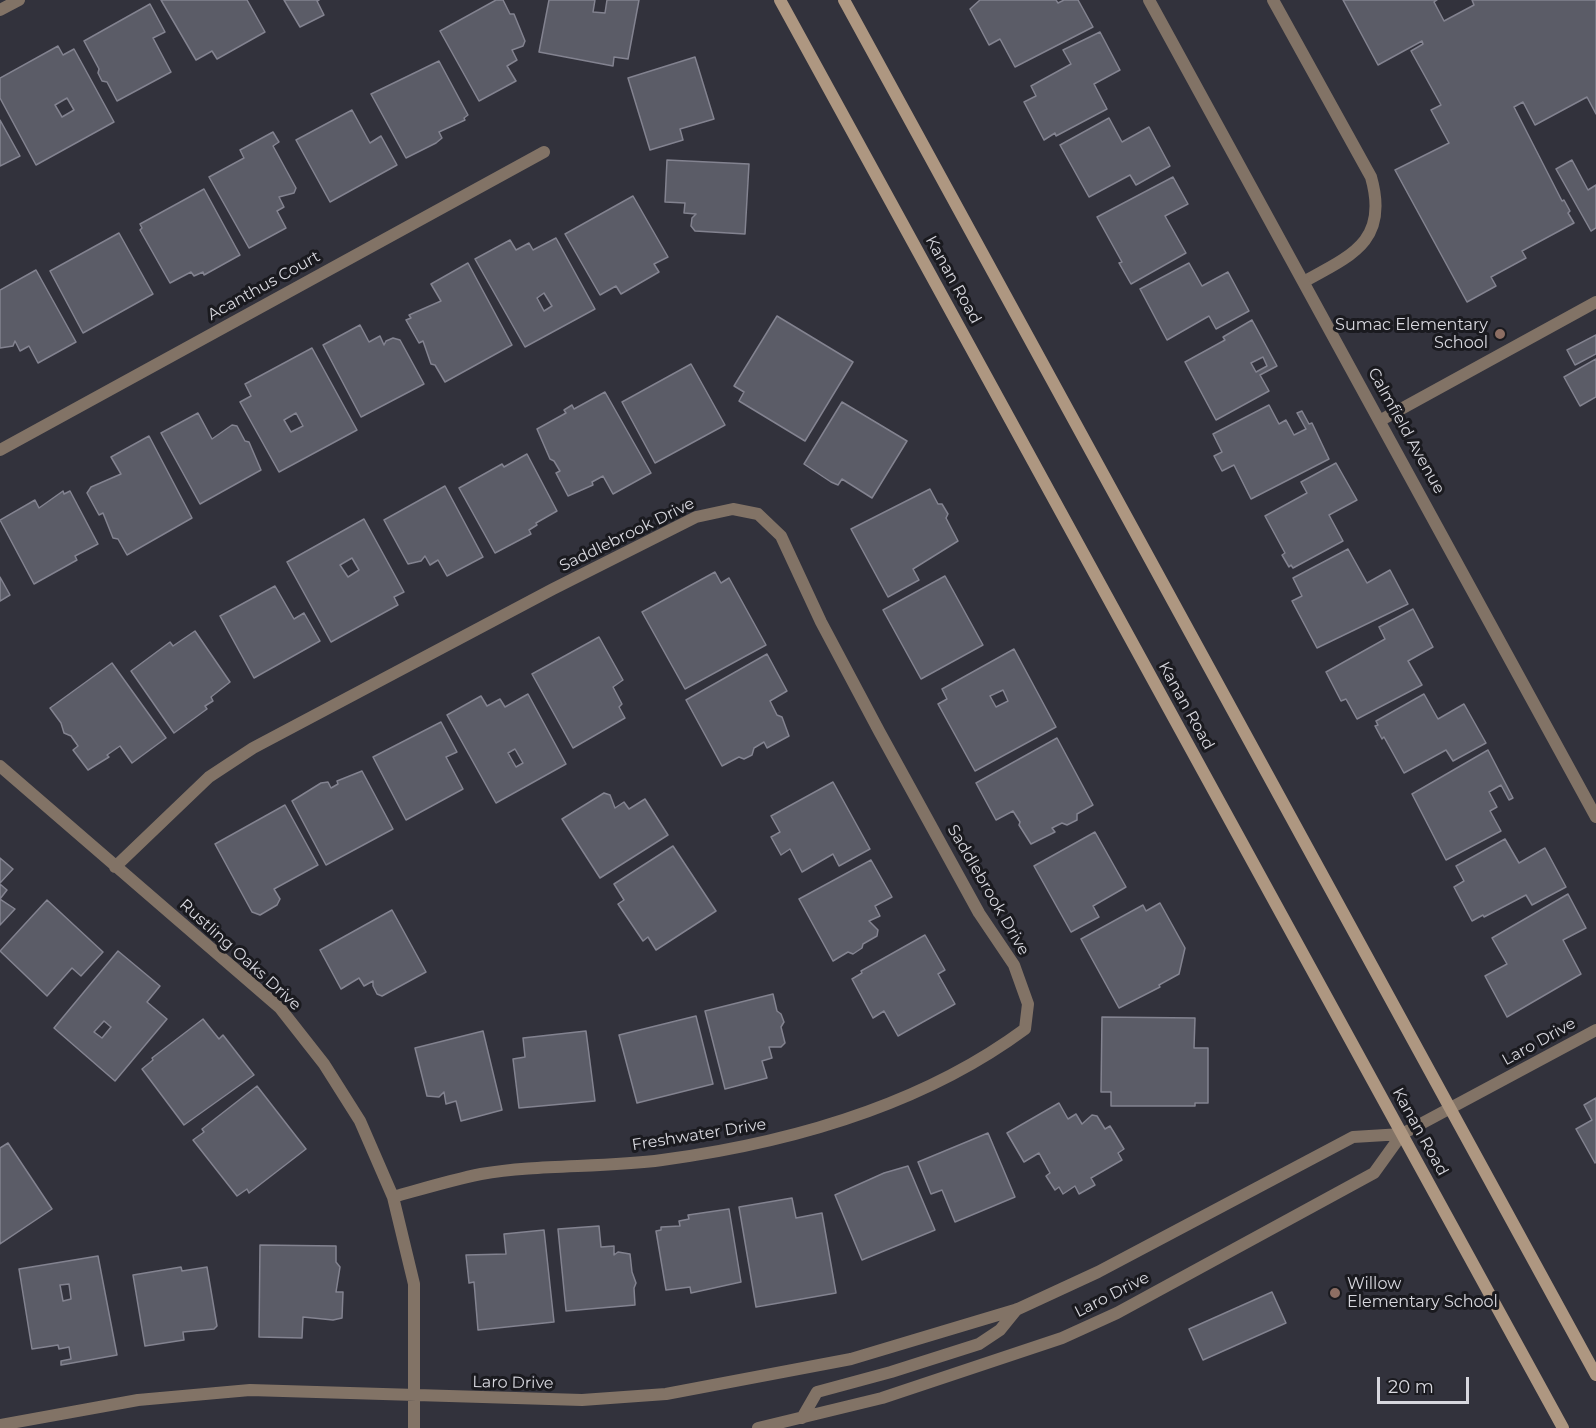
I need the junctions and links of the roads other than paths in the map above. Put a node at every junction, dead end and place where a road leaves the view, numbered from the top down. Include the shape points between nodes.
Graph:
1 (18, 0) edge
2 (780, 0) edge
3 (844, 0) edge
4 (1149, 0) edge
5 (1273, 0) edge
6 (0, 10) edge
7 (544, 152) dead end
8 (1305, 281) junction
9 (1596, 302) edge
10 (1381, 420) junction
11 (0, 450) edge
12 (0, 766) edge
13 (1596, 817) edge
14 (115, 867) junction
15 (1026, 1029) joint
16 (1596, 1030) edge
17 (1451, 1108) junction
18 (1402, 1134) junction
19 (393, 1197) junction
20 (1018, 1308) junction
21 (1596, 1375) edge
22 (415, 1396) junction
23 (802, 1418) junction
24 (0, 1425) edge
25 (414, 1428) edge
26 (758, 1428) edge
27 (1563, 1428) edge

1 - 6 street
2 - 18 main road, Kanan Road
3 - 17 main road
4 - 8 street, Calmfield Avenue
5 - 8 street via 1371,177 1378,200 1366,241 1335,265
7 - 11 street, Acanthus Court
8 - 10 street, Calmfield Avenue
9 - 10 street
10 - 13 street, Calmfield Avenue
12 - 14 street, Rustling Oaks Drive
14 - 15 street, Saddlebrook Drive via 209,777 253,748 696,517 733,509 758,514 781,536 873,721 979,913 1014,965 1028,1004
14 - 19 street, Rustling Oaks Drive via 280,1008 324,1064 360,1121
15 - 19 street, Freshwater Drive via 994,1052 938,1081 849,1118 759,1144 660,1161 482,1174
16 - 17 street, Laro Drive
17 - 18 street, Laro Drive
17 - 21 main road
18 - 20 street, Laro Drive via 1353,1137 1098,1272
18 - 23 street, Laro Drive via 1374,1173 1108,1317 1006,1359 882,1398
18 - 27 main road, Kanan Road
19 - 22 street, Rustling Oaks Drive via 414,1284
20 - 22 street, Laro Drive via 851,1359 666,1394 582,1401
20 - 23 street, Laro Drive via 1000,1330 979,1344 817,1392
22 - 24 street, Laro Drive via 250,1390 138,1400
22 - 25 street, Rustling Oaks Drive
23 - 26 street, Laro Drive

